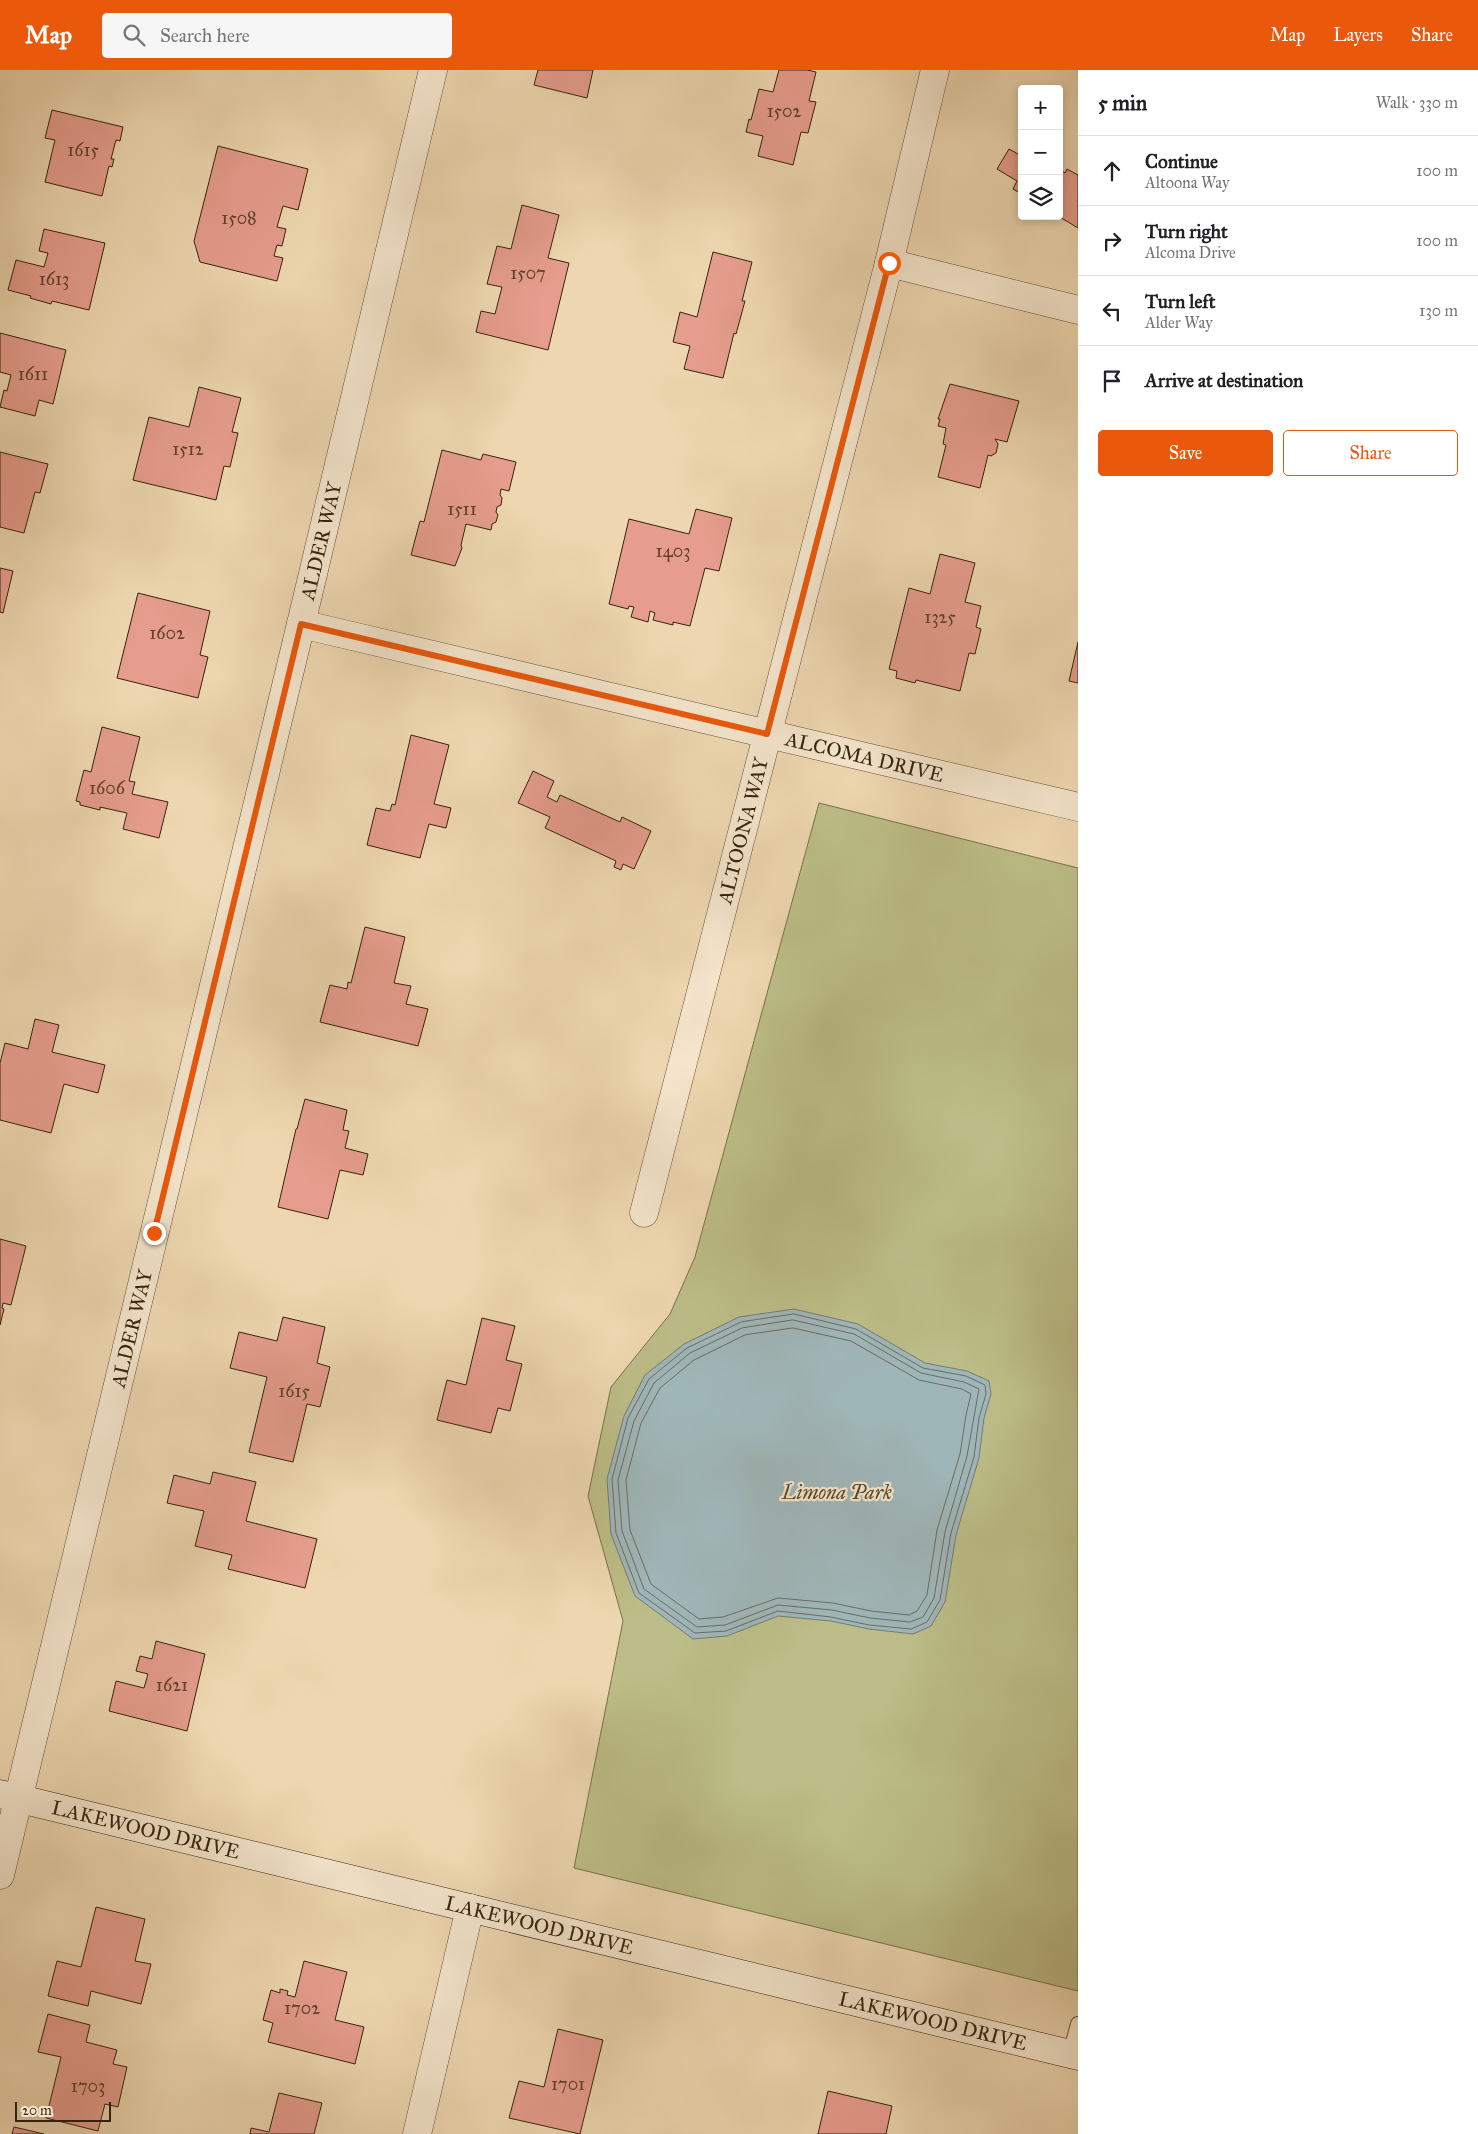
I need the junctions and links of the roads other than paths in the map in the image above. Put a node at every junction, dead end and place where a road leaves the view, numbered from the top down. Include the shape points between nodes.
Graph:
1 (432, 70) edge
2 (935, 70) edge
3 (889, 263) junction
4 (1078, 310) edge
5 (301, 624) junction
6 (767, 734) junction
7 (1078, 807) edge
8 (644, 1213) dead end
9 (9, 1796) edge
10 (0, 1876) edge
11 (470, 1908) junction
12 (1078, 2024) edge
13 (1074, 2055) edge
14 (417, 2134) edge

1 - 5 street, ALDER WAY
2 - 3 street, ALTOONA WAY
3 - 4 street
3 - 6 street, ALTOONA WAY
5 - 6 street, ALCOMA DRIVE
5 - 9 street, ALDER WAY
6 - 7 street, ALCOMA DRIVE
6 - 8 street, ALTOONA WAY
9 - 10 street, ALDER WAY
9 - 11 street, LAKEWOOD DRIVE
11 - 13 street, LAKEWOOD DRIVE
11 - 14 street
12 - 13 lane

